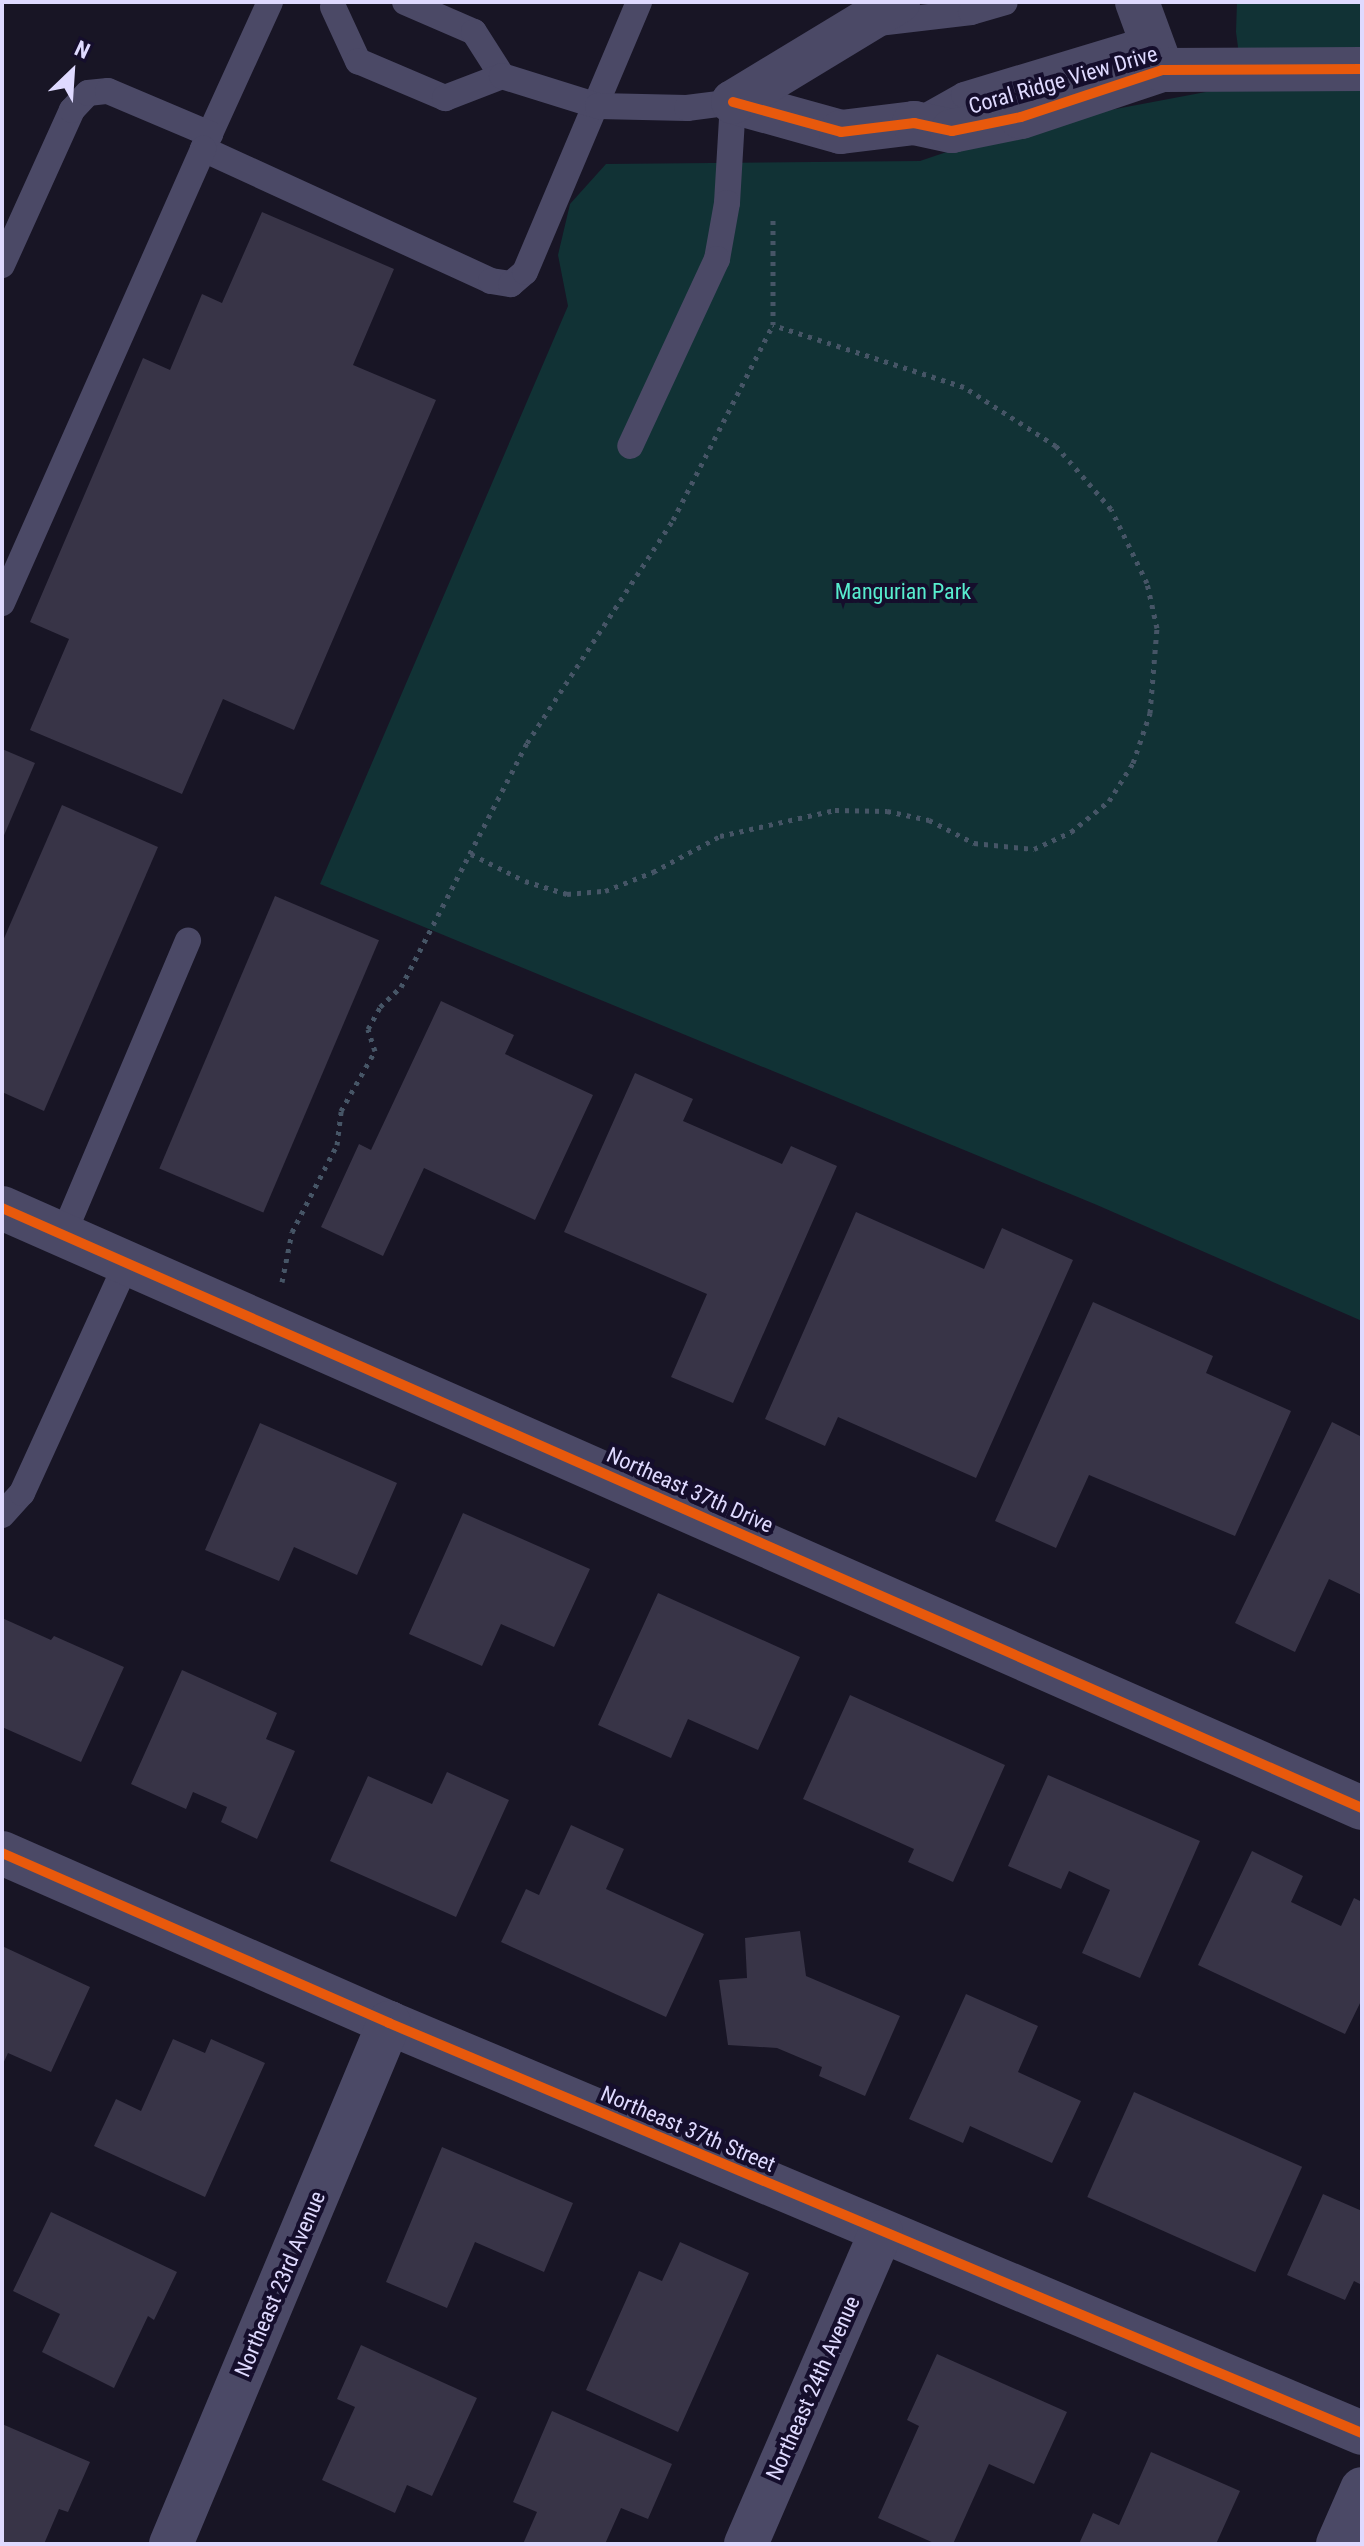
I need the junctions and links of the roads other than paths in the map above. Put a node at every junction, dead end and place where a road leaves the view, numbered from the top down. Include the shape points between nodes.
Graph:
1 (270, 2) edge
2 (405, 2) edge
3 (639, 2) edge
4 (898, 2) edge
5 (1005, 2) edge
6 (338, 4) edge
7 (859, 25) junction
8 (1149, 37) edge
9 (1362, 69) edge
10 (502, 76) junction
11 (733, 102) junction
12 (598, 106) junction
13 (206, 142) junction
14 (2, 265) edge
15 (630, 446) dead end
16 (2, 603) edge
17 (188, 940) dead end
18 (4, 1216) edge
19 (63, 1235) junction
20 (127, 1263) junction
21 (2, 1515) edge
22 (1362, 1808) edge
23 (2, 1853) edge
24 (389, 2023) junction
25 (881, 2232) junction
26 (1362, 2433) edge
27 (1362, 2489) edge
28 (171, 2544) edge
29 (746, 2544) edge
30 (1338, 2544) edge

1 - 13 lane
2 - 10 lane via 474,32
3 - 12 lane
4 - 7 street
5 - 7 lane via 971,12
6 - 10 lane via 358,61 445,98
7 - 11 street
8 - 9 street, Coral Ridge View Drive
8 - 11 street, Coral Ridge View Drive via 1021,117 952,131 914,123 841,132
10 - 12 lane
11 - 12 lane via 687,108
11 - 15 lane via 727,203 717,259
12 - 13 lane via 525,272 511,284 491,281
13 - 14 lane via 108,91 88,93 72,110
13 - 16 lane
17 - 19 lane
18 - 19 street, Northeast 37th Drive
19 - 20 street, Northeast 37th Drive
20 - 21 lane via 22,1493
20 - 22 street, Northeast 37th Drive
23 - 24 street, Northeast 37th Street
24 - 25 street, Northeast 37th Street
24 - 28 street, Northeast 23rd Avenue
25 - 26 street, Northeast 37th Street
25 - 29 street, Northeast 24th Avenue
27 - 30 street

